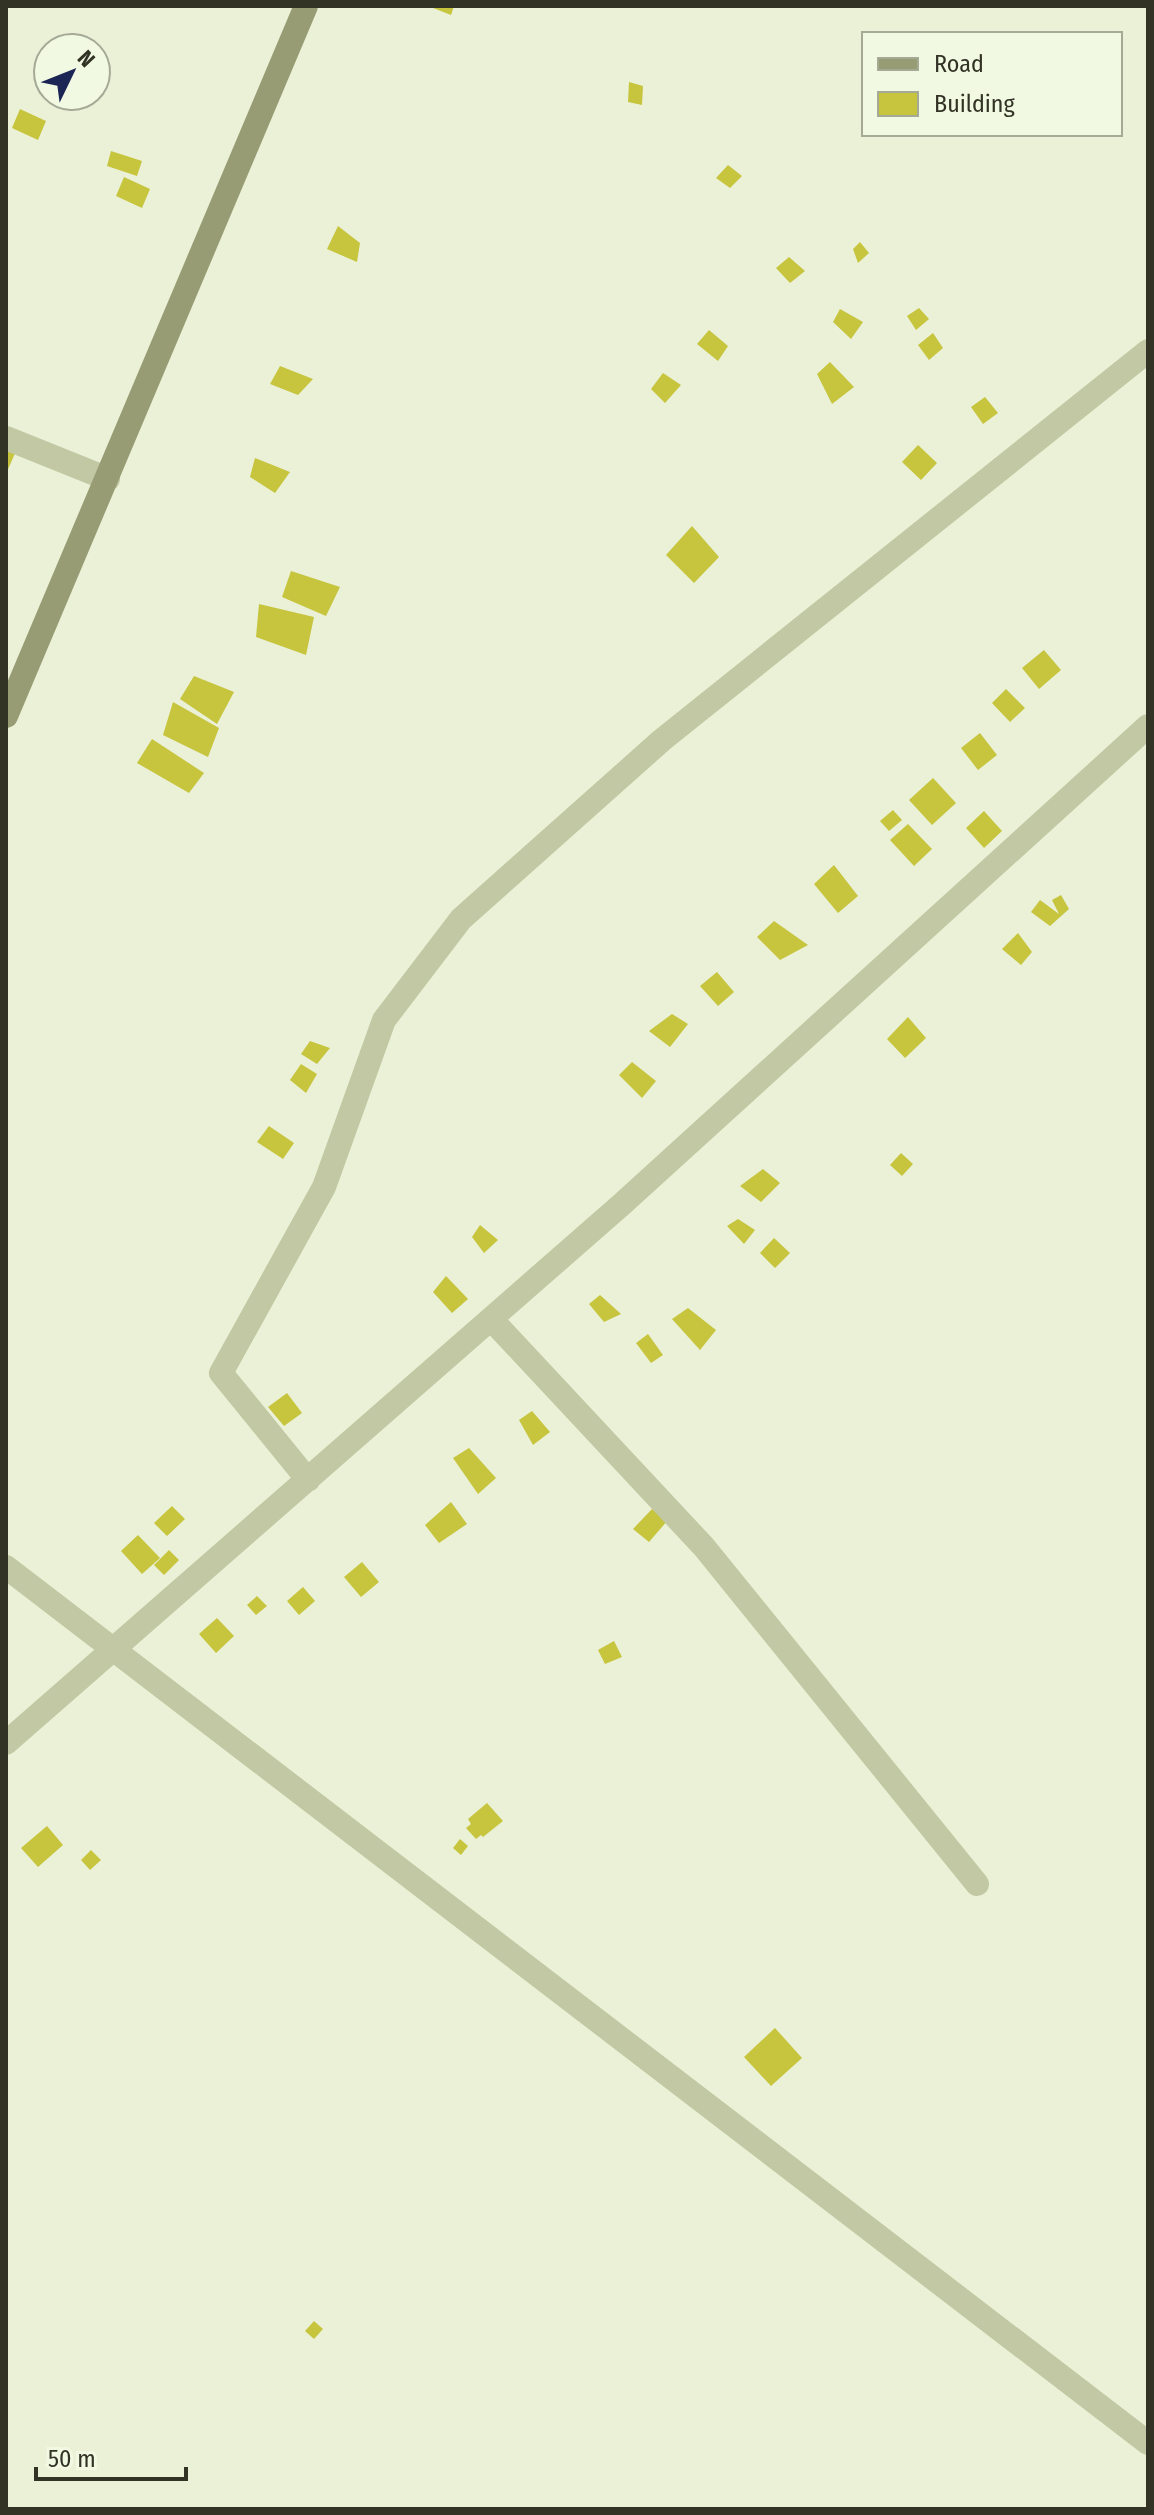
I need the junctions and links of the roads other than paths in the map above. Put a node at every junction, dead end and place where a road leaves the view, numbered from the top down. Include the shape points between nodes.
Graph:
1 (306, 6) edge
2 (1148, 351) edge
3 (6, 438) edge
4 (108, 479) junction
5 (6, 716) edge
6 (1148, 726) edge
7 (491, 1319) junction
8 (308, 1480) junction
9 (6, 1567) edge
10 (116, 1651) junction
11 (6, 1743) edge
12 (977, 1884) dead end
13 (1148, 2443) edge

1 - 4 main road
2 - 8 street via 662,740 461,919 384,1020 324,1187 221,1373
3 - 4 street
4 - 5 main road
6 - 7 street
7 - 8 street
7 - 12 street via 704,1547
8 - 10 street
9 - 10 street
10 - 11 street
10 - 13 street

